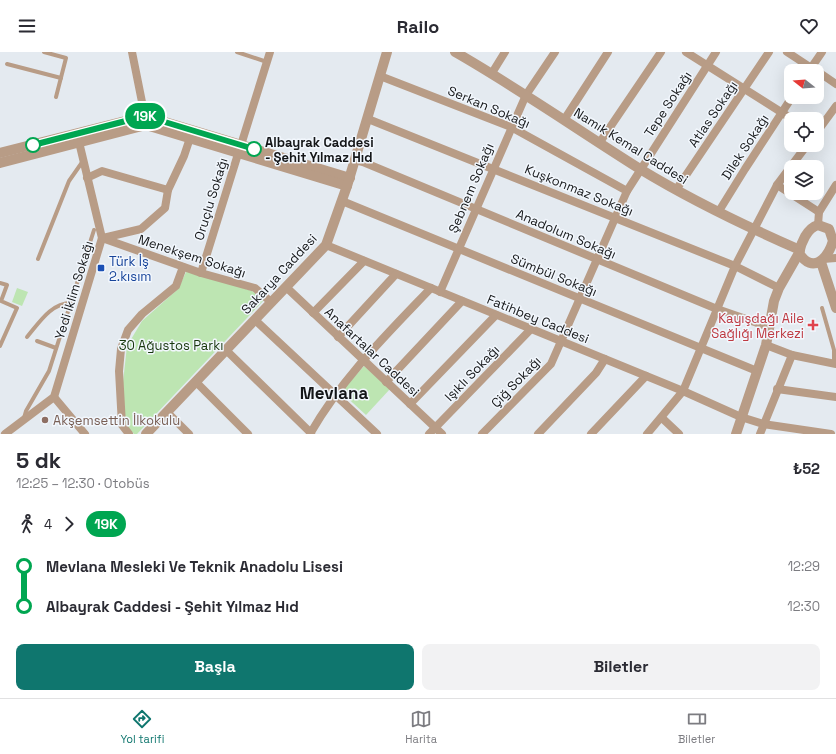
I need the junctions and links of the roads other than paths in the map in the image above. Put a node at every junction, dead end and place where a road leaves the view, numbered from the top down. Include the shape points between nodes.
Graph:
1 (44, 52) edge
2 (132, 52) edge
3 (237, 52) edge
4 (270, 52) edge
5 (387, 52) edge
6 (455, 52) edge
7 (505, 52) edge
8 (555, 52) edge
9 (608, 52) edge
10 (661, 52) edge
11 (686, 52) edge
12 (716, 52) edge
13 (769, 52) edge
14 (787, 52) edge
15 (822, 52) edge
16 (267, 62) junction
17 (7, 64) dead end
18 (805, 64) edge
19 (817, 64) edge
20 (707, 65) junction
21 (492, 73) junction
22 (380, 76) junction
23 (824, 76) edge
24 (61, 78) junction
25 (836, 84) edge
26 (745, 89) junction
27 (526, 95) junction
28 (56, 97) dead end
29 (787, 104) edge
30 (836, 106) edge
31 (782, 112) junction
32 (368, 119) junction
33 (564, 120) junction
34 (146, 121) junction
35 (824, 122) edge
36 (511, 127) junction
37 (192, 134) junction
38 (78, 138) junction
39 (600, 142) junction
40 (239, 150) junction
41 (802, 152) edge
42 (0, 153) edge
43 (355, 160) junction
44 (83, 161) junction
45 (0, 163) edge
46 (493, 169) junction
47 (640, 169) junction
48 (87, 178) junction
49 (349, 182) junction
50 (777, 185) junction
51 (836, 185) edge
52 (168, 190) junction
53 (676, 190) junction
54 (627, 191) junction
55 (342, 201) junction
56 (475, 209) junction
57 (719, 211) junction
58 (819, 212) junction
59 (615, 218) junction
60 (818, 225) junction
61 (754, 229) junction
62 (94, 230) dead end
63 (834, 230) edge
64 (102, 238) junction
65 (326, 245) junction
66 (458, 249) junction
67 (800, 252) junction
68 (836, 258) edge
69 (38, 259) dead end
70 (596, 260) junction
71 (822, 260) junction
72 (364, 261) junction
73 (810, 263) junction
74 (735, 266) junction
75 (183, 267) junction
76 (201, 273) junction
77 (396, 274) junction
78 (0, 283) edge
79 (780, 285) junction
80 (286, 287) junction
81 (431, 288) junction
82 (440, 292) junction
83 (834, 295) edge
84 (580, 298) junction
85 (462, 301) junction
86 (272, 302) junction
87 (71, 303) junction
88 (822, 308) dead end
89 (836, 308) edge
90 (717, 309) junction
91 (313, 313) junction
92 (496, 315) junction
93 (255, 320) junction
94 (769, 327) junction
95 (531, 329) junction
96 (27, 337) dead end
97 (338, 337) junction
98 (37, 341) dead end
99 (561, 342) junction
100 (766, 345) junction
101 (0, 346) edge
102 (56, 348) junction
103 (702, 348) junction
104 (226, 350) junction
105 (792, 355) junction
106 (605, 359) junction
107 (362, 360) junction
108 (835, 363) edge
109 (757, 371) junction
110 (646, 376) junction
111 (196, 382) junction
112 (386, 382) junction
113 (777, 389) junction
114 (683, 391) junction
115 (335, 394) junction
116 (54, 397) junction
117 (836, 397) edge
118 (410, 404) junction
119 (167, 412) junction
120 (741, 417) junction
121 (662, 418) junction
122 (24, 420) junction
123 (763, 424) junction
124 (432, 431) edge
125 (372, 432) edge
126 (5, 434) edge
127 (85, 434) edge
128 (129, 434) edge
129 (146, 434) edge
130 (189, 434) edge
131 (248, 434) edge
132 (310, 434) edge
133 (442, 434) edge
134 (482, 434) edge
135 (538, 434) edge
136 (591, 434) edge
137 (646, 434) edge
138 (679, 434) edge
139 (736, 434) edge
140 (760, 434) edge
141 (831, 434) edge

1 - 24 lane via 66,58
2 - 34 street
3 - 16 lane
4 - 16 street, Oruçlu Sokağı
5 - 22 street, Sakarya Caddesi
6 - 21 street, Namık Kemal Caddesi
7 - 21 street
8 - 27 street, Şebnem Sokağı
9 - 33 street
10 - 39 street
11 - 20 street
12 - 20 street, Tepe Sokağı
13 - 26 street, Atlas Sokağı
14 - 18 street
15 - 19 street
16 - 40 street, Oruçlu Sokağı
17 - 24 lane
20 - 26 street
20 - 47 street, Tepe Sokağı
21 - 27 street, Namık Kemal Caddesi
22 - 32 street, Sakarya Caddesi
22 - 36 street, Serkan Sokağı
23 - 25 street
24 - 28 lane
26 - 31 street
26 - 53 street, Atlas Sokağı
27 - 33 street, Namık Kemal Caddesi
27 - 36 street, Şebnem Sokağı
29 - 31 street, Dilek Sokağı
30 - 35 street
31 - 57 street, Dilek Sokağı
32 - 43 street, Sakarya Caddesi
32 - 46 street, Kuşkonmaz Sokağı
33 - 39 street, Namık Kemal Caddesi
34 - 37 street
34 - 38 street
36 - 46 street, Şebnem Sokağı
36 - 54 street, Serkan Sokağı
37 - 40 street
37 - 52 street
38 - 42 street
38 - 44 street, Yedi İklim Sokağı
38 - 45 street
39 - 47 street, Namık Kemal Caddesi
40 - 49 street
40 - 76 street, Oruçlu Sokağı
41 - 50 street
43 - 49 street, Sakarya Caddesi
43 - 56 street, Anadolum Sokağı
44 - 48 street, Yedi İklim Sokağı
44 - 69 lane via 69,181
46 - 56 street, Şebnem Sokağı
46 - 59 street, Kuşkonmaz Sokağı
47 - 53 street, Namık Kemal Caddesi
47 - 54 street, Tepe Sokağı
48 - 52 street via 102,171
48 - 64 street, Yedi İklim Sokağı
49 - 55 street, Sakarya Caddesi
50 - 58 street
50 - 61 street
51 - 58 street
52 - 64 street via 164,208 141,229
53 - 57 street, Namık Kemal Caddesi
54 - 59 street, Tepe Sokağı
55 - 65 street, Sakarya Caddesi
55 - 66 street, Sümbül Sokağı
56 - 66 street, Şebnem Sokağı
56 - 70 street, Anadolum Sokağı
57 - 61 street, Namık Kemal Caddesi
58 - 60 street
59 - 70 street, Tepe Sokağı
59 - 74 street, Kuşkonmaz Sokağı
60 - 63 street
60 - 67 street via 810,229
61 - 67 street, Namık Kemal Caddesi
61 - 74 street
62 - 87 lane
63 - 71 street via 832,245
64 - 75 street, Menekşem Sokağı
64 - 116 street, Yedi İklim Sokağı
65 - 72 street, Fatihbey Caddesi
65 - 80 street, Sakarya Caddesi
66 - 82 street, Şebnem Sokağı
66 - 84 street, Sümbül Sokağı
67 - 73 street via 804,260
67 - 79 street
68 - 71 street
70 - 84 street, Çiğ Sokağı
70 - 90 street, Anadolum Sokağı
71 - 73 street
71 - 83 street
72 - 77 street, Fatihbey Caddesi
72 - 91 street
73 - 79 street via 797,268
74 - 79 street, Kuşkonmaz Sokağı
74 - 90 street
75 - 76 street, Menekşem Sokağı
75 - 128 street via 176,286 142,314 128,330 121,349 119,371 122,426
76 - 86 street, Menekşem Sokağı via 255,288
77 - 81 street, Fatihbey Caddesi
77 - 97 street
78 - 101 lane via 7,285 1,301 17,308
79 - 94 street
80 - 86 street, Sakarya Caddesi
80 - 91 street, Anafartalar Caddesi
81 - 82 street, Fatihbey Caddesi
81 - 107 street
82 - 85 street, Fatihbey Caddesi
83 - 89 street
84 - 99 street, Çiğ Sokağı
84 - 103 street, Sümbül Sokağı
85 - 92 street, Fatihbey Caddesi
85 - 112 street
86 - 93 street, Sakarya Caddesi
87 - 96 lane via 56,306
87 - 102 lane
88 - 108 lane via 834,350
90 - 94 street, Anadolum Sokağı
90 - 103 street
91 - 97 street, Anafartalar Caddesi
92 - 95 street, Fatihbey Caddesi
92 - 118 street
93 - 104 street, Sakarya Caddesi
93 - 115 street
94 - 100 street
95 - 99 street, Fatihbey Caddesi
95 - 124 street, Işıklı Sokağı
97 - 107 street, Anafartalar Caddesi
98 - 102 lane
99 - 106 street, Fatihbey Caddesi
99 - 134 street, Çiğ Sokağı via 551,364
100 - 105 street
100 - 109 street
102 - 122 lane via 49,371 26,411
103 - 109 street, Sümbül Sokağı
103 - 114 street
104 - 111 street, Sakarya Caddesi
104 - 132 street
105 - 108 street
105 - 113 street
106 - 110 street, Fatihbey Caddesi
106 - 135 street via 596,373
107 - 112 street, Anafartalar Caddesi
107 - 115 street
109 - 120 street
110 - 114 street, Fatihbey Caddesi
110 - 136 street
111 - 119 street, Sakarya Caddesi
111 - 131 street
112 - 118 street, Anafartalar Caddesi
113 - 117 street
113 - 123 street
114 - 120 street, Fatihbey Caddesi
114 - 121 street
115 - 125 street
115 - 132 street
116 - 122 street
116 - 127 street
118 - 124 street, Anafartalar Caddesi
119 - 129 street, Sakarya Caddesi
119 - 130 street
120 - 123 street, Fatihbey Caddesi
120 - 139 street
121 - 137 street
121 - 138 street
122 - 126 street
123 - 140 street
123 - 141 street, Fatihbey Caddesi
124 - 133 street, Anafartalar Caddesi

